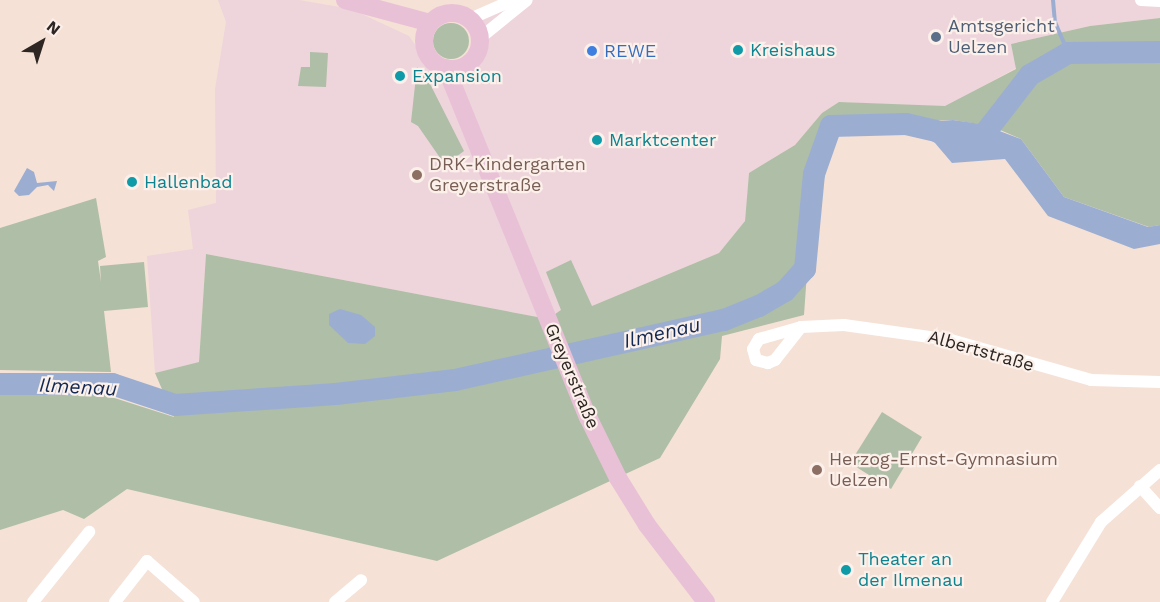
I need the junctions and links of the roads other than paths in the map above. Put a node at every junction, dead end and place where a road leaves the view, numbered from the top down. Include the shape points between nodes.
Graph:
1 (345, 0) edge
2 (513, 0) edge
3 (526, 0) edge
4 (1140, 0) edge
5 (1160, 1) edge
6 (470, 19) junction
7 (426, 31) junction
8 (480, 38) junction
9 (467, 64) junction
10 (446, 68) junction
11 (478, 150) junction
12 (801, 327) dead end
13 (1160, 382) edge
14 (1160, 470) edge
15 (1140, 486) junction
16 (1160, 508) edge
17 (88, 532) dead end
18 (361, 580) dead end
19 (694, 586) junction
20 (33, 602) edge
21 (115, 602) edge
22 (194, 602) edge
23 (335, 602) edge
24 (706, 602) edge
25 (711, 602) edge
26 (1052, 602) edge

1 - 7 main road
2 - 6 street
3 - 8 street
4 - 5 street
6 - 7 main road via 449,12
6 - 8 main road
7 - 10 main road via 432,61
8 - 9 main road via 477,53
9 - 10 main road
9 - 11 main road, Greyerstraße via 466,83
10 - 11 main road, Greyerstraße
11 - 19 main road, Greyerstraße via 588,417 635,506
12 - 13 street, Albertstraße via 844,325 927,335 1063,375
14 - 15 street
15 - 16 street
15 - 26 street via 1101,522
17 - 20 street
18 - 23 street
19 - 24 main road, Greyerstraße
19 - 25 main road, Greyerstraße
21 - 22 street via 147,561

